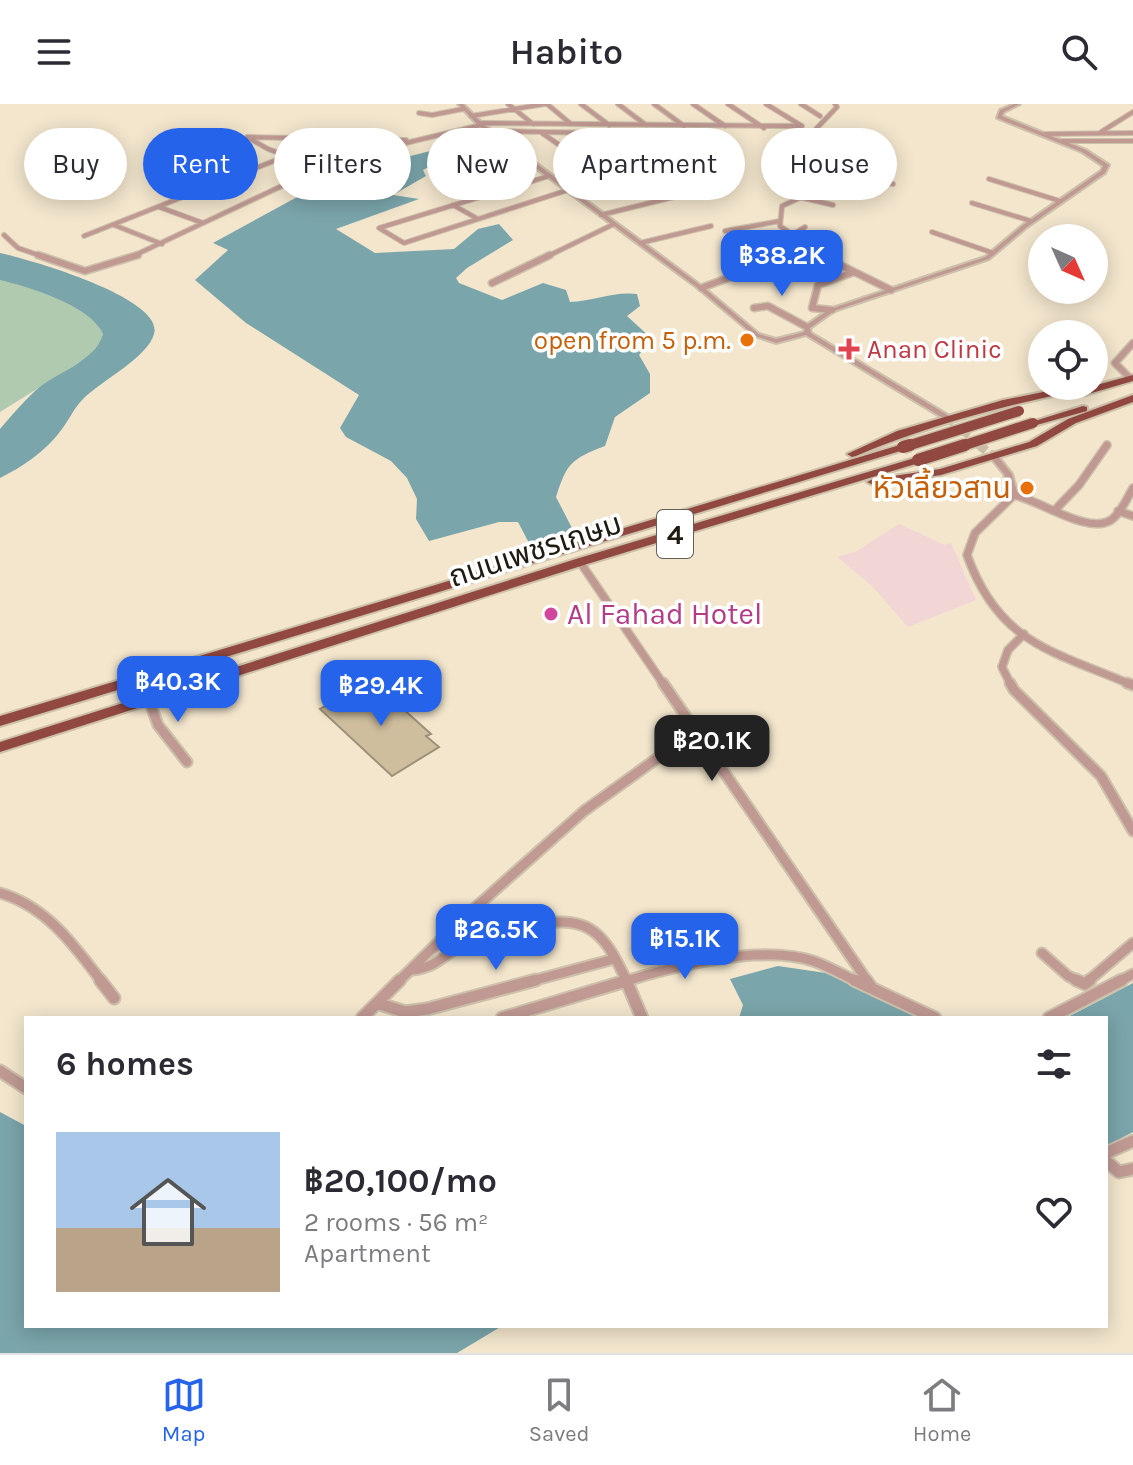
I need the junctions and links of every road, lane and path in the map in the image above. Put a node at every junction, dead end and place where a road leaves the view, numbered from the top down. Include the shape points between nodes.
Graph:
1 (508, 104) edge
2 (546, 104) edge
3 (581, 104) edge
4 (618, 104) edge
5 (654, 104) edge
6 (693, 104) edge
7 (728, 104) edge
8 (766, 104) edge
9 (801, 104) edge
10 (835, 104) edge
11 (1018, 104) edge
12 (461, 107) edge
13 (514, 109) junction
14 (1133, 112) edge
15 (419, 113) dead end
16 (471, 116) junction
17 (820, 116) dead end
18 (480, 124) junction
19 (533, 124) junction
20 (572, 125) junction
21 (609, 125) junction
22 (648, 126) junction
23 (685, 126) junction
24 (726, 127) junction
25 (485, 128) edge
26 (764, 128) junction
27 (815, 128) edge
28 (537, 132) edge
29 (541, 132) junction
30 (553, 132) edge
31 (1101, 132) junction
32 (1133, 133) edge
33 (1045, 134) junction
34 (418, 140) junction
35 (553, 140) edge
36 (1062, 141) junction
37 (1133, 141) edge
38 (411, 142) edge
39 (273, 151) edge
40 (274, 161) edge
41 (537, 167) edge
42 (549, 176) junction
43 (553, 179) edge
44 (989, 179) dead end
45 (274, 190) edge
46 (553, 193) edge
47 (582, 200) edge
48 (662, 200) edge
49 (793, 200) edge
50 (811, 200) edge
51 (1060, 201) junction
52 (972, 203) dead end
53 (453, 205) junction
54 (833, 205) dead end
55 (159, 207) junction
56 (601, 215) junction
57 (478, 219) junction
58 (780, 221) junction
59 (1031, 221) junction
60 (203, 223) junction
61 (114, 224) junction
62 (614, 224) junction
63 (711, 226) dead end
64 (746, 226) junction
65 (805, 227) dead end
66 (754, 230) dead end
67 (725, 231) dead end
68 (932, 232) dead end
69 (4, 235) dead end
70 (84, 236) dead end
71 (790, 236) junction
72 (640, 243) junction
73 (162, 244) junction
74 (748, 246) dead end
75 (815, 253) junction
76 (993, 253) junction
77 (854, 272) junction
78 (492, 283) dead end
79 (701, 288) junction
80 (891, 290) junction
81 (754, 308) dead end
82 (832, 310) junction
83 (808, 330) joint
84 (1133, 343) edge
85 (1130, 351) edge
86 (1132, 378) edge
87 (1108, 383) edge
88 (1133, 396) edge
89 (1028, 398) edge
90 (1052, 400) edge
91 (948, 419) junction
92 (1107, 445) dead end
93 (994, 457) junction
94 (1133, 488) edge
95 (760, 491) junction
96 (1014, 495) junction
97 (774, 504) junction
98 (1055, 510) junction
99 (1118, 511) junction
100 (1133, 516) edge
101 (580, 562) junction
102 (1024, 634) junction
103 (1133, 685) edge
104 (149, 700) junction
105 (0, 721) edge
106 (695, 731) junction
107 (0, 747) edge
108 (187, 762) dead end
109 (1133, 831) edge
110 (0, 893) edge
111 (1133, 943) edge
112 (1042, 953) dead end
113 (614, 959) junction
114 (412, 970) junction
115 (1133, 974) edge
116 (627, 981) junction
117 (871, 987) junction
118 (114, 998) dead end
119 (377, 1003) junction
120 (364, 1016) edge
121 (509, 1016) edge
122 (641, 1016) edge
123 (931, 1016) edge
124 (1053, 1016) edge
125 (0, 1071) edge
126 (24, 1087) edge
127 (1133, 1141) edge
128 (1108, 1152) edge
129 (1108, 1163) edge
130 (1133, 1169) edge

1 - 13 street
2 - 13 street
2 - 20 street
3 - 21 street
4 - 22 street
5 - 23 street
6 - 24 street
7 - 26 street
8 - 26 street via 802,126
9 - 17 street
10 - 27 street
11 - 33 street via 999,117
12 - 15 street
12 - 16 street
13 - 16 street
13 - 19 street
14 - 31 street
16 - 18 street
18 - 19 street
18 - 25 street
18 - 34 street
19 - 20 street
20 - 21 street
21 - 22 street
22 - 23 street
23 - 24 street
24 - 26 street
28 - 29 street
29 - 30 street
29 - 35 street
31 - 32 street
31 - 33 street
33 - 36 street
34 - 38 street
34 - 39 street via 247,137
36 - 37 street
36 - 51 street via 1106,168
40 - 55 street
41 - 42 street
42 - 43 street
42 - 53 street
44 - 51 street
45 - 60 street
46 - 57 street
47 - 56 street
48 - 56 street
49 - 58 street via 782,206
50 - 54 street
51 - 59 street
52 - 59 street
53 - 57 street
53 - 57 street via 379,228 404,243
55 - 60 street
55 - 61 street
56 - 62 street
58 - 64 street
58 - 71 street
59 - 76 street
60 - 73 street
61 - 70 street
61 - 73 street
62 - 72 street
62 - 78 street
63 - 72 street
64 - 66 street
64 - 67 street
65 - 71 street
68 - 76 street
69 - 73 street via 18,248 85,271
71 - 74 street
71 - 75 street
72 - 79 street
75 - 77 street
75 - 79 street
76 - 80 street
77 - 80 street
77 - 82 street via 818,285 812,308
79 - 91 street via 757,335 776,341 807,333
80 - 82 street
81 - 83 street via 768,306
82 - 83 street
84 - 85 street
85 - 86 street via 1115,363
86 - 87 highway, ถนนเพชรเกษม / 4
88 - 93 highway
88 - 97 highway, ถนนเพชรเกษม / 4, bridge
89 - 91 highway
90 - 95 highway, ถนนเพชรเกษม / 4, bridge
91 - 95 highway
92 - 98 street
93 - 96 street via 1008,474
93 - 97 highway via 941,472 876,481 785,508
94 - 99 street
95 - 97 highway
95 - 105 highway, ถนนเพชรเกษม / 4
96 - 98 street
96 - 102 street via 975,533 967,555 993,608
97 - 101 highway, ถนนเพชรเกษม / 4
98 - 99 street via 1100,524
99 - 100 street
101 - 104 highway, ถนนเพชรเกษม / 4
101 - 106 street
102 - 103 street
102 - 109 street via 1008,650 1002,667 1014,690 1101,776
104 - 107 highway, ถนนเพชรเกษม / 4
104 - 108 street via 158,725
106 - 114 street via 584,811
106 - 117 street
110 - 118 street via 19,899 69,940
111 - 112 street via 1085,984
113 - 114 street via 594,928 544,922 475,936 433,968
113 - 116 street
113 - 119 street via 427,1009 405,1012
114 - 119 street
115 - 124 street
116 - 117 street via 679,965 754,955 811,960
116 - 121 street
116 - 122 street
117 - 123 street
119 - 120 street
125 - 126 street
127 - 128 street
129 - 130 street via 1119,1172

